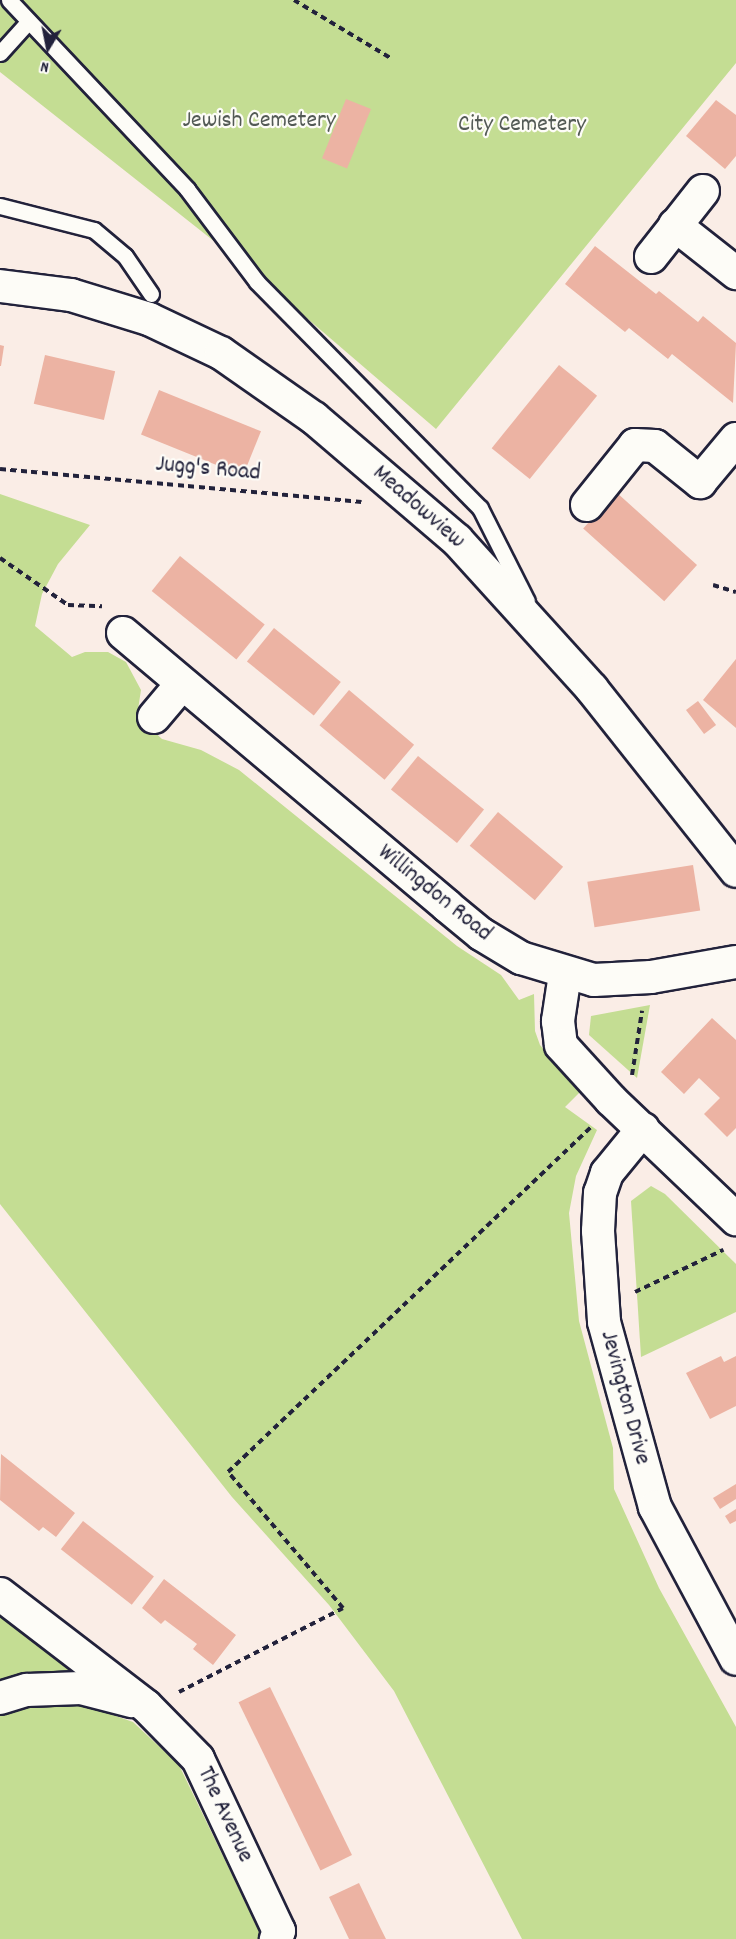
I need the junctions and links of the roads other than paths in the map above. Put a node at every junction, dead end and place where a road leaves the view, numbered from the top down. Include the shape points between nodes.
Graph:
1 (9, 0) edge
2 (28, 22) junction
3 (0, 53) edge
4 (703, 191) dead end
5 (0, 206) edge
6 (675, 225) junction
7 (651, 256) dead end
8 (736, 273) edge
9 (0, 286) edge
10 (151, 294) dead end
11 (736, 439) edge
12 (587, 505) dead end
13 (123, 633) dead end
14 (544, 633) junction
15 (181, 684) junction
16 (154, 717) dead end
17 (736, 871) edge
18 (736, 962) edge
19 (565, 974) junction
20 (643, 1129) junction
21 (736, 1219) edge
22 (0, 1594) edge
23 (736, 1659) edge
24 (0, 1698) edge
25 (147, 1706) junction
26 (276, 1939) edge

1 - 2 lane
2 - 3 lane
2 - 14 lane via 188,189 257,282 480,508
4 - 6 street
5 - 10 lane via 94,230 125,256
6 - 7 street
6 - 8 street
9 - 14 street, Meadowview via 97,301 198,341 314,418 457,540
11 - 12 street via 710,490 655,446 634,445
13 - 15 street, Willingdon Road
14 - 17 street, Meadowview
15 - 16 street
15 - 19 street, Willingdon Road via 481,934 521,958
18 - 19 street, Willingdon Road via 621,980
19 - 20 street via 558,1021 561,1045 622,1089
20 - 21 street
20 - 23 street, Jevington Drive via 611,1166 600,1193 598,1231 604,1322 655,1508
22 - 25 street, The Avenue
24 - 25 street via 27,1690 81,1688
25 - 26 street, The Avenue via 198,1759 279,1931

